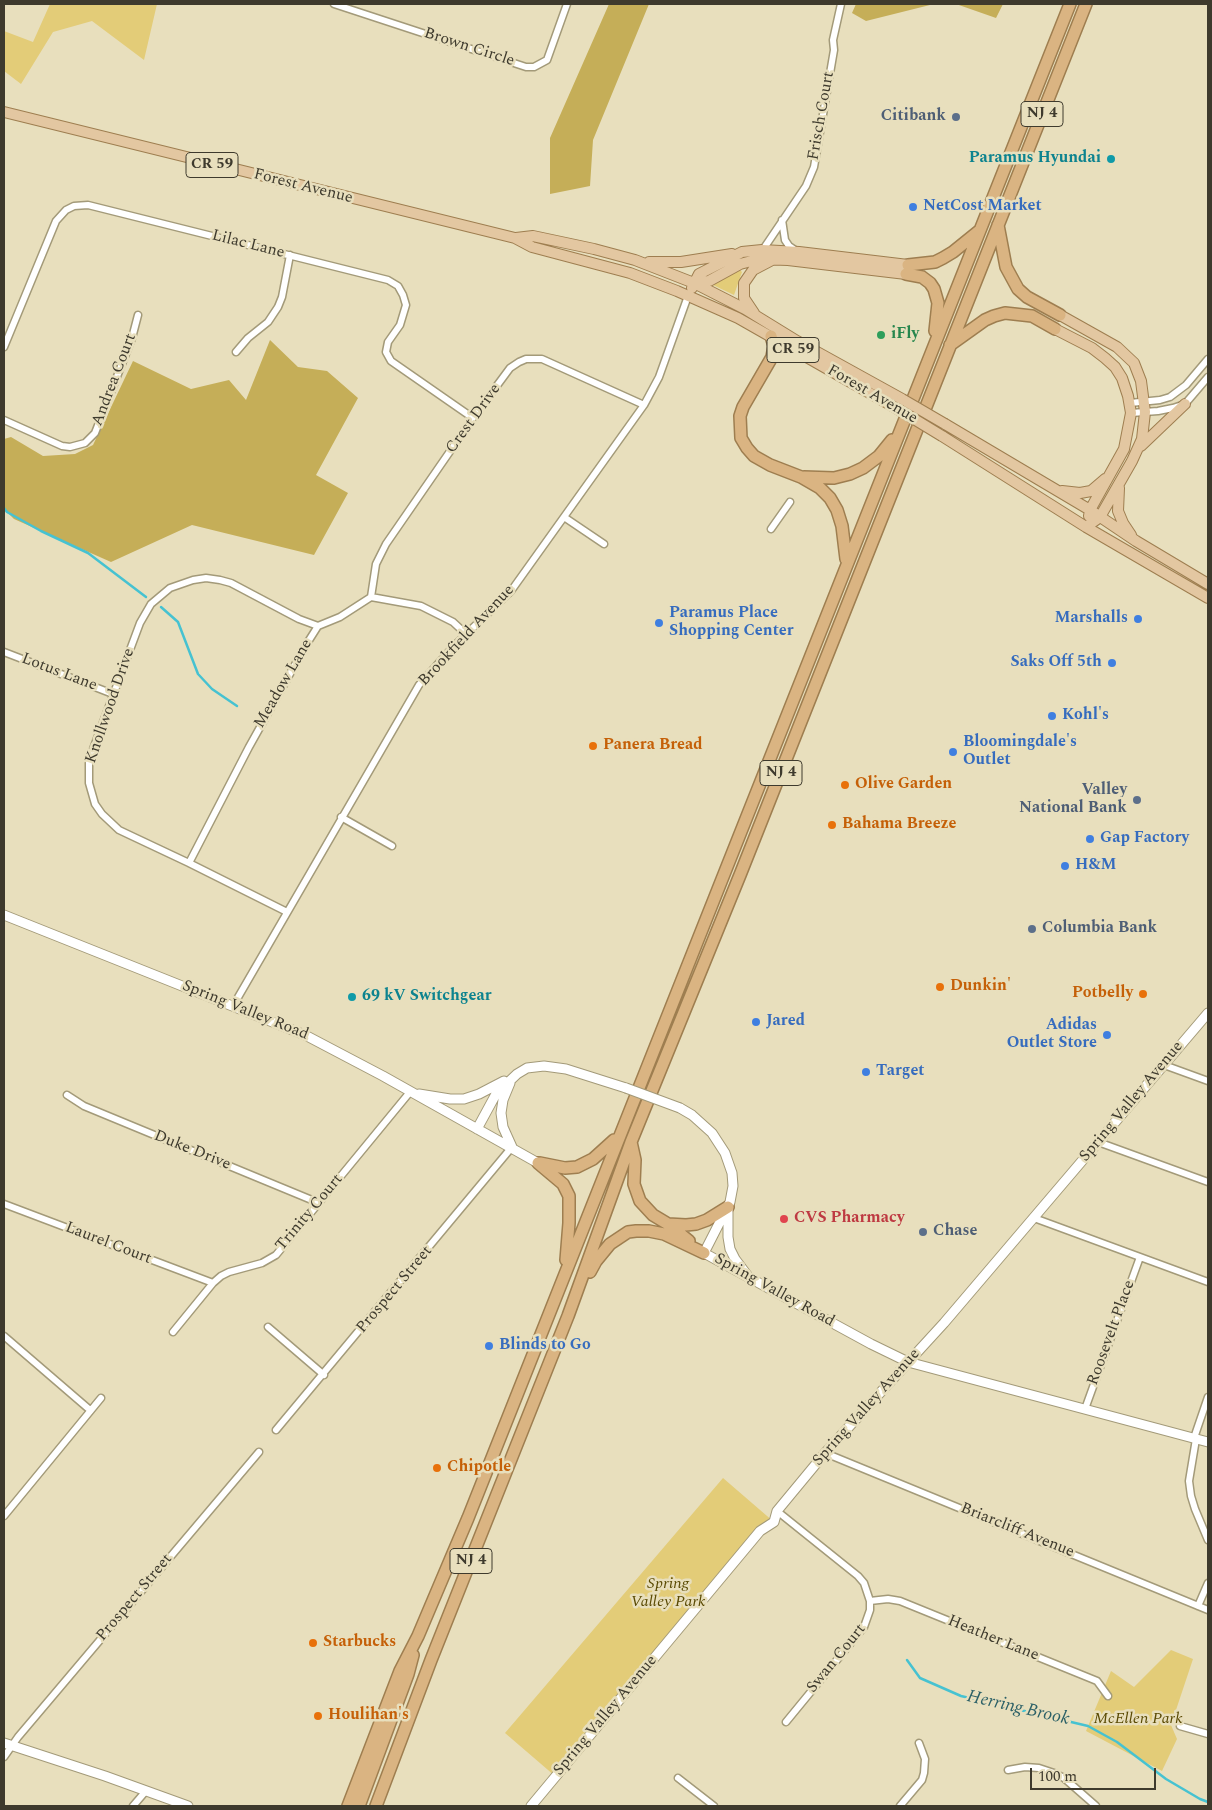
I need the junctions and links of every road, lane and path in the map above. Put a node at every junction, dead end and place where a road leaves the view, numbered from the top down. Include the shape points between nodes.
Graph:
1 (334, 4) edge
2 (567, 4) edge
3 (841, 4) edge
4 (1070, 4) edge
5 (1086, 4) edge
6 (4, 112) edge
7 (782, 220) junction
8 (998, 225) junction
9 (980, 230) junction
10 (515, 238) junction
11 (742, 252) junction
12 (799, 252) junction
13 (761, 254) junction
14 (290, 255) junction
15 (635, 260) junction
16 (773, 260) junction
17 (908, 269) junction
18 (694, 283) junction
19 (688, 296) junction
20 (1060, 315) joint
21 (138, 316) dead end
22 (756, 316) junction
23 (1055, 329) joint
24 (771, 336) junction
25 (950, 345) junction
26 (934, 346) junction
27 (4, 347) edge
28 (236, 352) dead end
29 (800, 354) junction
30 (772, 357) junction
31 (1208, 359) edge
32 (1208, 377) edge
33 (1185, 404) junction
34 (644, 405) junction
35 (1145, 407) junction
36 (1130, 408) junction
37 (473, 418) junction
38 (4, 420) edge
39 (898, 433) junction
40 (1137, 450) junction
41 (1109, 475) junction
42 (801, 477) junction
43 (1120, 485) junction
44 (1058, 491) junction
45 (790, 502) dead end
46 (1090, 510) junction
47 (564, 517) junction
48 (1100, 517) junction
49 (1086, 527) junction
50 (771, 529) dead end
51 (1136, 541) junction
52 (604, 544) dead end
53 (846, 564) junction
54 (1208, 584) edge
55 (371, 597) junction
56 (1208, 598) edge
57 (318, 626) junction
58 (466, 635) junction
59 (4, 652) edge
60 (113, 694) junction
61 (342, 817) junction
62 (392, 846) dead end
63 (189, 863) junction
64 (286, 912) junction
65 (4, 915) edge
66 (233, 1006) junction
67 (1208, 1013) edge
68 (1164, 1065) junction
69 (513, 1077) junction
70 (1208, 1081) edge
71 (410, 1092) junction
72 (67, 1095) dead end
73 (477, 1129) junction
74 (619, 1135) junction
75 (631, 1142) junction
76 (1098, 1142) junction
77 (512, 1147) junction
78 (538, 1163) junction
79 (1208, 1182) edge
80 (319, 1203) junction
81 (4, 1204) edge
82 (728, 1206) junction
83 (1034, 1218) junction
84 (668, 1224) junction
85 (704, 1253) junction
86 (1140, 1257) junction
87 (564, 1274) junction
88 (750, 1279) junction
89 (1208, 1282) edge
90 (213, 1283) junction
91 (568, 1316) junction
92 (268, 1327) dead end
93 (173, 1332) dead end
94 (4, 1336) edge
95 (908, 1362) junction
96 (324, 1375) junction
97 (1208, 1397) edge
98 (101, 1398) dead end
99 (1085, 1409) junction
100 (90, 1410) junction
101 (276, 1430) dead end
102 (1195, 1439) junction
103 (1208, 1442) edge
104 (259, 1452) dead end
105 (825, 1453) junction
106 (777, 1511) junction
107 (4, 1516) edge
108 (1208, 1540) edge
109 (1208, 1583) edge
110 (870, 1601) junction
111 (1198, 1606) junction
112 (1208, 1610) edge
113 (418, 1636) junction
114 (1108, 1696) dead end
115 (786, 1722) dead end
116 (1180, 1726) dead end
117 (1208, 1734) edge
118 (919, 1743) dead end
119 (8, 1744) edge
120 (4, 1757) edge
121 (1008, 1770) dead end
122 (678, 1778) dead end
123 (145, 1792) junction
124 (133, 1806) edge
125 (188, 1806) edge
126 (348, 1806) edge
127 (359, 1806) edge
128 (376, 1806) edge
129 (531, 1806) edge
130 (714, 1806) edge
131 (900, 1806) edge
132 (1096, 1806) edge

1 - 2 street, Brown Circle via 534,66 547,60
3 - 7 street, Frisch Court via 814,167 806,186
4 - 9 highway, NJ 4
5 - 8 highway, NJ 4
6 - 10 main road, Forest Avenue / CR 59
7 - 12 street via 786,243
7 - 13 street, Frisch Court
8 - 20 highway via 1006,267 1018,289
8 - 25 highway, NJ 4
9 - 17 highway via 943,258
9 - 26 highway, NJ 4
10 - 15 main road, Forest Avenue / CR 59 via 533,236
10 - 19 main road, Forest Avenue / CR 59 via 532,247 630,273
11 - 13 main road
11 - 15 main road via 680,262
11 - 18 main road via 699,274
12 - 13 main road
12 - 17 main road
13 - 16 main road
13 - 18 main road via 709,281
14 - 27 street, Lilac Lane via 88,205 74,206 56,221
14 - 28 street via 278,307 268,322
14 - 37 street, Lilac Lane via 388,280 398,286 406,305 400,324 388,342 386,352 391,361
15 - 18 main road, Forest Avenue / CR 59
16 - 17 main road
16 - 22 main road via 753,270 744,284 744,298
17 - 26 highway via 930,283 937,297
18 - 19 main road
18 - 22 main road, Forest Avenue / CR 59
19 - 24 main road, Forest Avenue / CR 59
19 - 34 street, Brookfield Avenue via 659,377
20 - 35 main road via 1117,347 1134,363 1141,380
21 - 38 street, Andrea Court via 95,433 85,443 62,446
22 - 44 main road, Forest Avenue / CR 59, bridge
23 - 25 highway via 1032,316 1005,314 985,320
23 - 36 main road via 1092,348 1115,367 1122,378
24 - 29 main road, Forest Avenue / CR 59
24 - 30 highway via 774,346
25 - 75 highway, NJ 4
26 - 39 highway, NJ 4
29 - 30 highway
29 - 49 main road, Forest Avenue / CR 59, bridge via 896,408
30 - 42 highway via 743,407 741,438 754,456
31 - 35 street via 1186,385 1170,397
32 - 33 street
33 - 35 street via 1173,408
33 - 40 main road
34 - 37 street, Crest Drive via 534,358 510,368
34 - 47 street, Brookfield Avenue
35 - 36 street
35 - 36 street
35 - 40 main road via 1142,439
36 - 41 main road via 1124,449
37 - 55 street, Crest Drive via 386,544 376,564
39 - 42 highway via 879,456 856,471 834,478
39 - 53 highway, NJ 4
40 - 43 main road
41 - 44 main road via 1091,491
41 - 46 main road
42 - 53 highway via 820,488 837,510 844,534
43 - 48 main road
43 - 51 main road via 1118,511 1122,523
44 - 46 main road, Forest Avenue / CR 59
45 - 50 street
46 - 48 main road, Forest Avenue / CR 59
46 - 49 main road
47 - 52 street
47 - 58 street, Brookfield Avenue via 511,591
48 - 49 main road
48 - 51 main road, Forest Avenue / CR 59
49 - 56 main road, Forest Avenue / CR 59
51 - 54 main road, Forest Avenue / CR 59
53 - 74 highway, NJ 4
55 - 57 street, Meadow Lane via 340,617
55 - 58 street via 421,606 453,622
57 - 60 street, Knollwood Drive via 231,583 206,578 181,583 160,596 145,613
57 - 63 street, Meadow Lane via 248,747
58 - 61 street, Brookfield Avenue via 419,685
59 - 60 street, Lotus Lane
60 - 63 street, Knollwood Drive via 89,760 89,783 95,804 119,830
61 - 62 street
61 - 64 street, Brookfield Avenue
63 - 64 street, Knollwood Drive
64 - 66 street, Brookfield Avenue
65 - 66 street, Spring Valley Road
66 - 71 street, Spring Valley Road via 315,1040
67 - 68 street, Spring Valley Avenue
68 - 70 street
68 - 76 street, Spring Valley Avenue
69 - 71 street via 464,1098 450,1099
69 - 73 street, Spring Valley Road via 492,1101
69 - 77 street via 502,1100 500,1113
69 - 82 street, Spring Valley Road, bridge via 527,1068 551,1066 596,1077 692,1115 712,1132 731,1167 733,1180
71 - 73 street, Spring Valley Road
71 - 80 street, Trinity Court
72 - 80 street, Duke Drive via 84,1106
73 - 77 street, Spring Valley Road
74 - 78 highway via 593,1159 577,1167
74 - 87 highway, NJ 4
75 - 84 highway via 638,1196 648,1211
75 - 91 highway, NJ 4
76 - 79 street
76 - 83 street, Spring Valley Avenue
77 - 78 street, Spring Valley Road
77 - 96 street, Prospect Street
78 - 87 highway via 563,1184 569,1196
80 - 90 street, Trinity Court via 276,1255 262,1263 229,1272
81 - 90 street, Laurel Court
82 - 84 highway via 696,1224
82 - 85 street, Spring Valley Road
82 - 88 street via 730,1249
83 - 86 street
83 - 95 street, Spring Valley Avenue
84 - 85 highway
85 - 88 street, Spring Valley Road
85 - 91 highway via 664,1234 643,1230 628,1232 610,1244 596,1261
86 - 89 street
86 - 99 street, Roosevelt Place
87 - 113 highway, NJ 4
88 - 95 street, Spring Valley Road
90 - 93 street, Trinity Court
91 - 128 highway, NJ 4
92 - 96 street
94 - 100 street
95 - 99 street, Spring Valley Road
95 - 105 street, Spring Valley Avenue
96 - 101 street, Prospect Street
97 - 102 street
98 - 100 street
99 - 102 street, Spring Valley Road
100 - 107 street
102 - 103 street, Spring Valley Road
102 - 108 street via 1189,1481 1194,1509
104 - 119 street, Prospect Street
105 - 106 street, Spring Valley Avenue
105 - 111 street, Briarcliff Avenue
106 - 110 street, Swan Court via 858,1576
106 - 129 street, Spring Valley Avenue via 774,1522 760,1531
109 - 111 street
110 - 114 street, Heather Lane via 900,1600 1097,1681
110 - 115 street, Swan Court via 864,1627
111 - 112 street, Briarcliff Avenue
113 - 126 highway via 400,1671
113 - 127 highway, NJ 4 via 408,1674
116 - 117 street
118 - 131 street via 925,1760 922,1780
119 - 120 street, Prospect Street
119 - 123 street
121 - 132 street via 1025,1767 1054,1773
122 - 130 street
123 - 124 street
123 - 125 street

